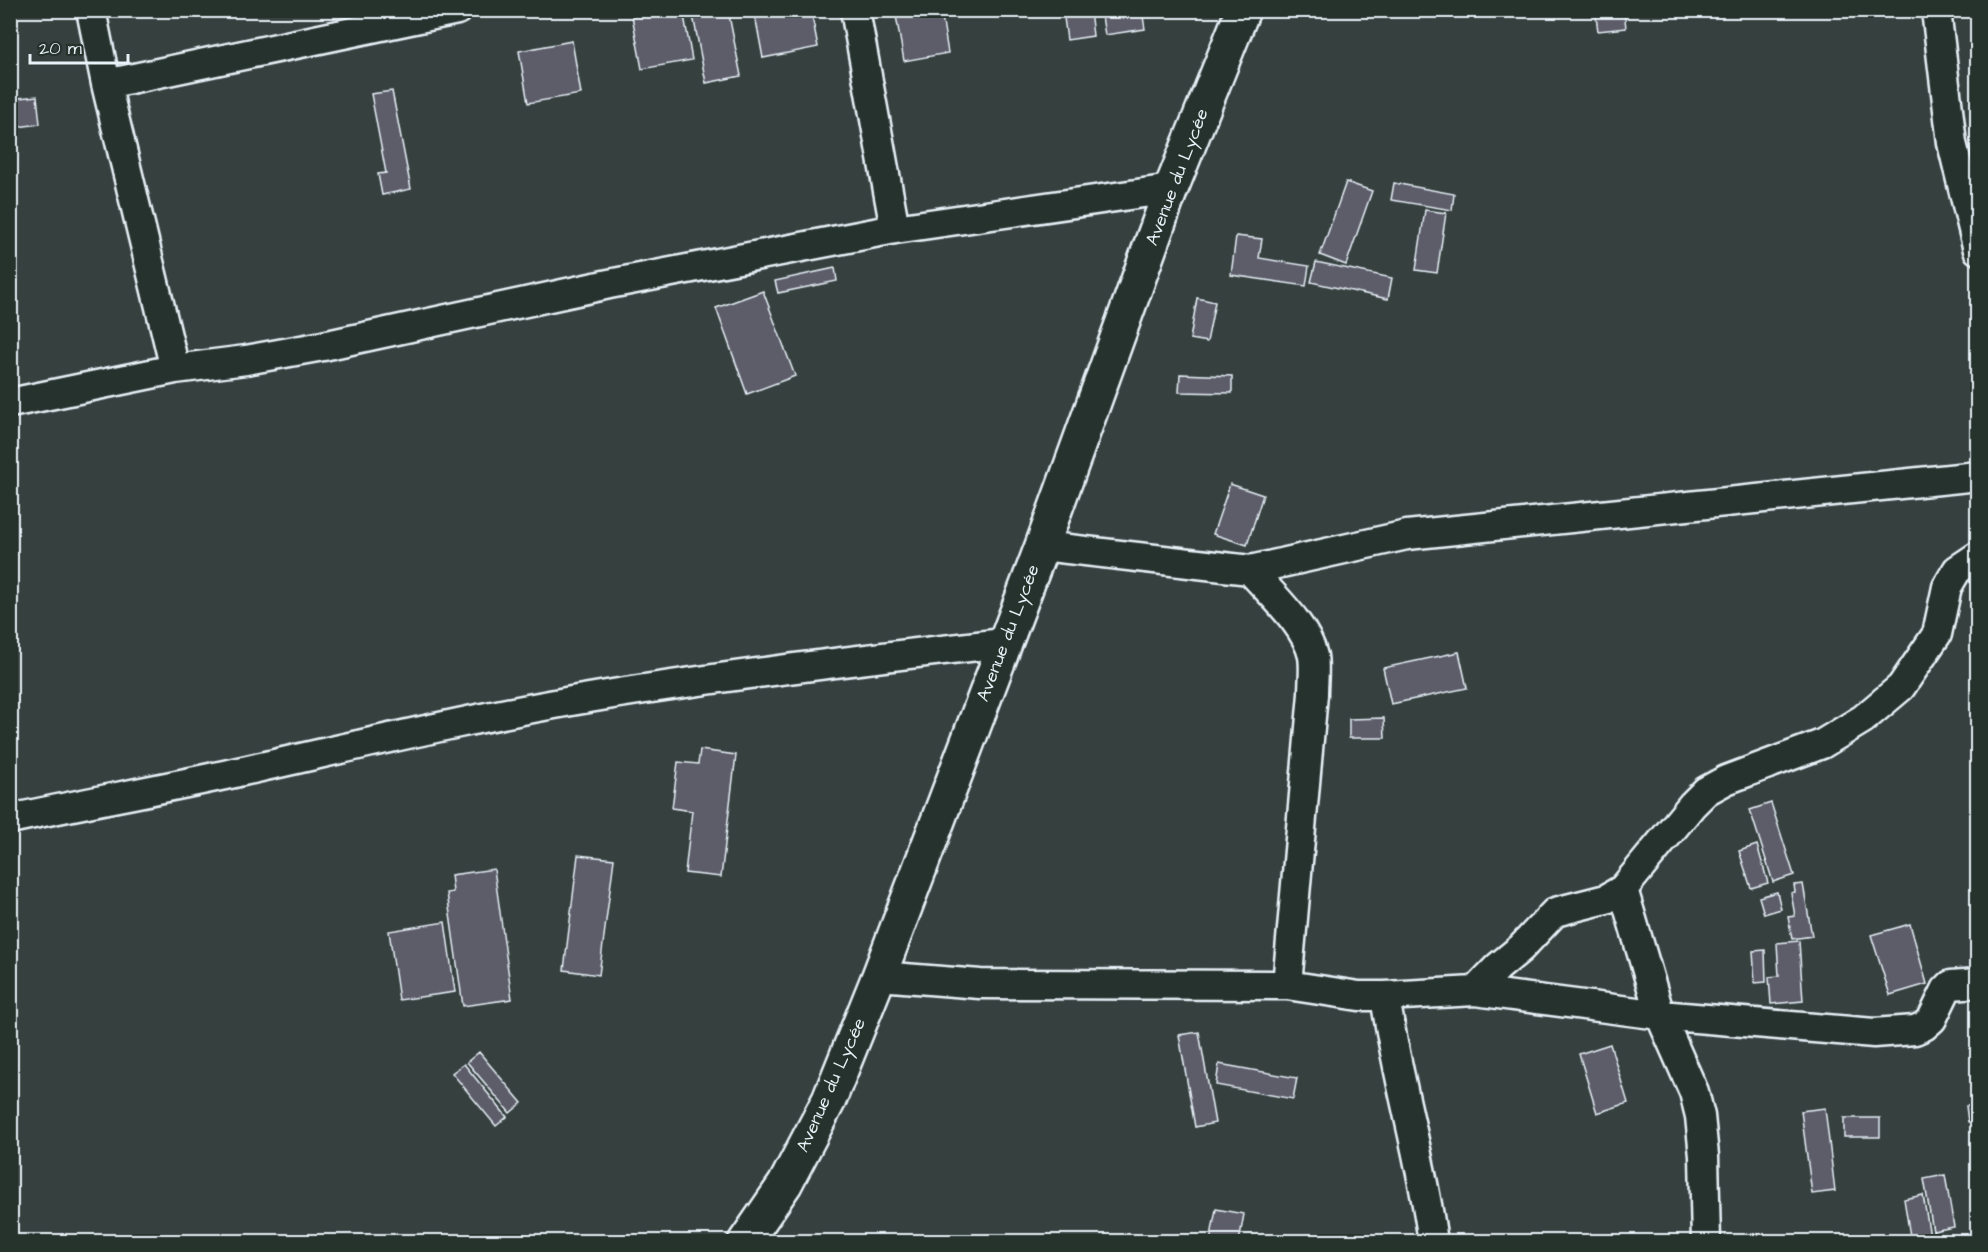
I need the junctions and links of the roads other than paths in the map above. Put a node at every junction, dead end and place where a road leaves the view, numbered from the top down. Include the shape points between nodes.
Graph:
1 (91, 10) edge
2 (457, 10) edge
3 (855, 10) edge
4 (1243, 10) edge
5 (1936, 10) edge
6 (105, 84) junction
7 (1171, 189) junction
8 (895, 229) junction
9 (1977, 250) edge
10 (175, 369) junction
11 (10, 403) edge
12 (1977, 476) edge
13 (1042, 546) junction
14 (1977, 556) edge
15 (1250, 570) junction
16 (1004, 643) junction
17 (10, 819) edge
18 (1623, 889) junction
19 (879, 976) junction
20 (1977, 983) edge
21 (1287, 985) junction
22 (1475, 991) junction
23 (1385, 996) junction
24 (1660, 1015) junction
25 (745, 1242) edge
26 (1433, 1242) edge
27 (1706, 1242) edge

1 - 6 street
2 - 6 street
3 - 8 street
4 - 7 main road, Avenue du Lycée
5 - 9 street via 1952,143
6 - 10 street
7 - 8 street
7 - 13 main road, Avenue du Lycée
8 - 10 street via 609,284 323,346
10 - 11 street
12 - 15 street via 1407,535
13 - 15 street
13 - 16 main road, Avenue du Lycée
14 - 18 street via 1957,570 1947,587 1937,634 1901,687 1863,719 1822,744 1706,791
15 - 21 street via 1299,627 1313,659
16 - 17 street via 601,696
16 - 19 main road, Avenue du Lycée
18 - 22 street via 1606,899 1555,912
18 - 24 street
19 - 21 street via 980,984
19 - 25 main road, Avenue du Lycée via 829,1100 785,1184
20 - 24 street via 1951,985 1932,1019 1916,1030 1874,1033
21 - 23 street
22 - 23 street
22 - 24 street
23 - 26 street via 1427,1194
24 - 27 street via 1694,1092 1700,1116

